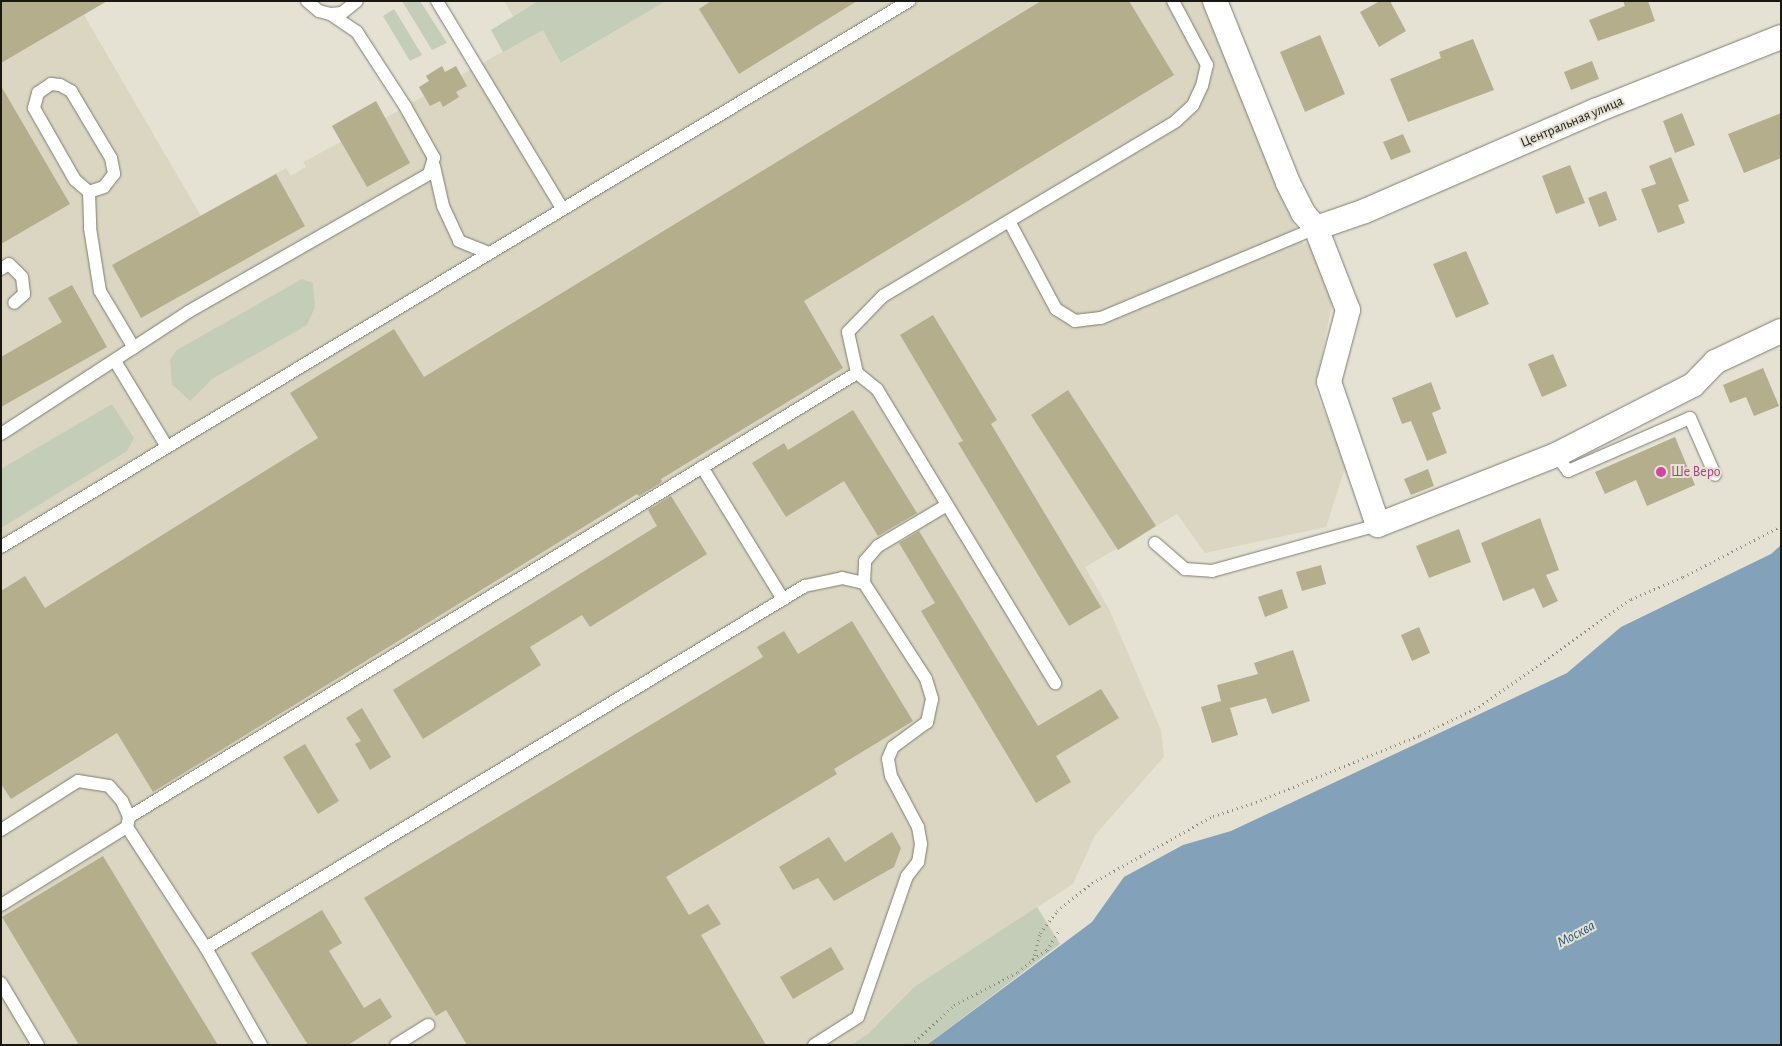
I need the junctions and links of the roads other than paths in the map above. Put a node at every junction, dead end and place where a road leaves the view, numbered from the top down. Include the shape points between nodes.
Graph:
1 (307, 1) edge
2 (358, 1) edge
3 (437, 1) edge
4 (909, 1) edge
5 (1174, 1) edge
6 (1215, 1) edge
7 (330, 14) junction
8 (1781, 37) edge
9 (434, 166) junction
10 (89, 192) junction
11 (562, 208) junction
12 (1008, 221) junction
13 (1316, 228) junction
14 (488, 254) junction
15 (1, 269) edge
16 (14, 303) dead end
17 (1781, 331) edge
18 (134, 348) junction
19 (115, 361) junction
20 (857, 373) junction
21 (1, 434) edge
22 (167, 447) junction
23 (1556, 455) junction
24 (702, 467) junction
25 (1715, 475) dead end
26 (947, 505) junction
27 (1378, 525) junction
28 (1155, 543) dead end
29 (1, 547) edge
30 (864, 583) junction
31 (783, 599) junction
32 (1055, 683) dead end
33 (128, 822) junction
34 (4, 825) edge
35 (1, 905) edge
36 (206, 948) junction
37 (1, 983) edge
38 (428, 1026) dead end
39 (38, 1045) edge
40 (261, 1045) edge
41 (396, 1045) edge
42 (814, 1045) edge

1 - 7 lane via 319,11
2 - 7 lane via 342,13
3 - 11 lane
4 - 11 lane
5 - 12 lane via 1206,65 1202,86 1193,105 1176,121
6 - 13 street via 1288,183 1303,213
7 - 9 lane via 348,23 368,47 430,148
8 - 13 street, Центральная улица
9 - 14 lane via 443,206 459,241
9 - 18 lane via 416,183 188,312
10 - 10 lane via 111,182 114,166 70,91 60,85 44,87 38,93 34,108 75,180
10 - 18 lane via 90,228 100,291
11 - 14 lane
12 - 13 lane via 1056,309 1075,321 1101,318
12 - 20 lane via 883,296 848,332
13 - 27 street via 1348,310 1329,382
14 - 22 lane
15 - 16 lane via 9,264 22,277 24,294
17 - 23 street via 1715,362 1694,385
18 - 19 lane
19 - 21 lane
19 - 22 lane
20 - 24 lane
20 - 26 lane via 876,389
22 - 29 lane
23 - 25 lane via 1568,471 1690,418
23 - 27 street
24 - 31 lane
24 - 33 lane
26 - 30 lane via 878,546 865,562
26 - 32 lane
27 - 28 lane via 1212,571 1185,569
30 - 31 lane via 842,578 827,580 805,586
30 - 42 lane via 926,680 932,699 927,722 893,747 888,759 891,776 918,827 921,844 918,862 907,876 858,1017
31 - 36 lane
33 - 34 lane via 122,801 109,786 78,781
33 - 35 lane
33 - 36 lane
36 - 40 lane
37 - 39 lane
38 - 41 lane

